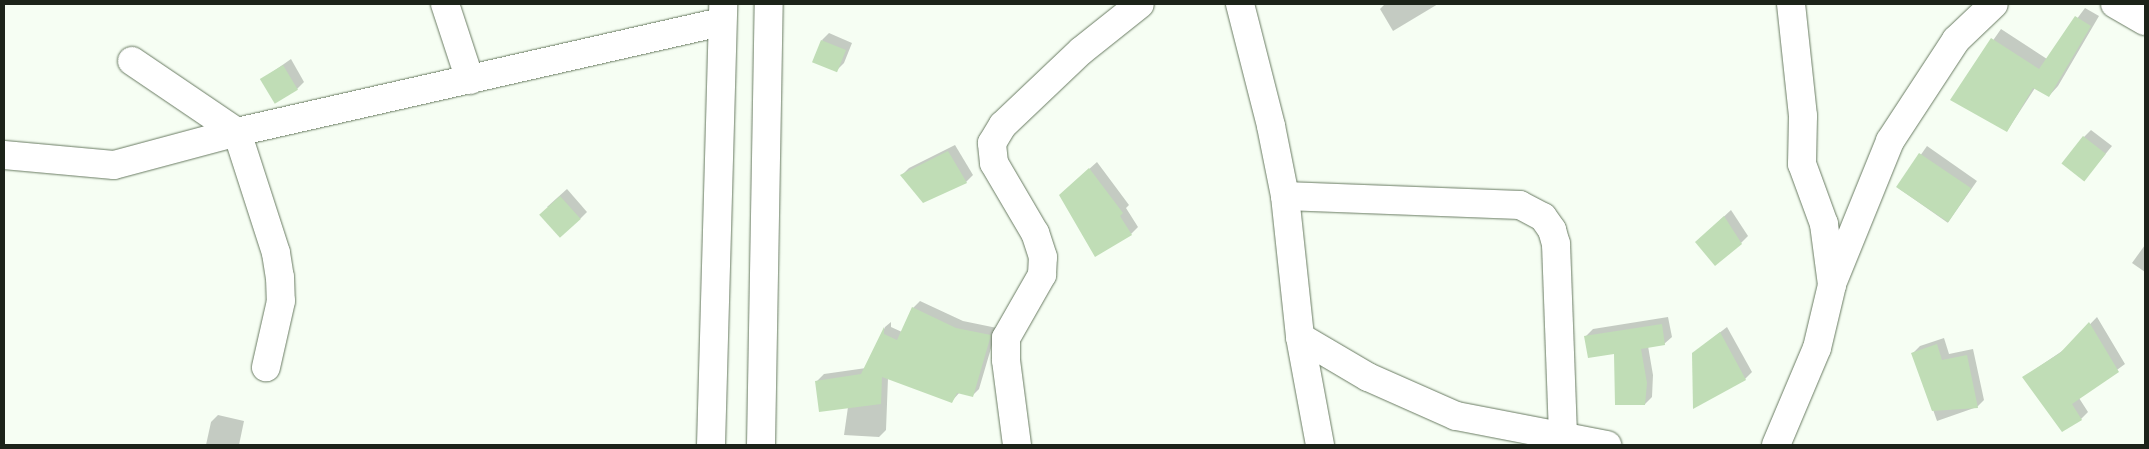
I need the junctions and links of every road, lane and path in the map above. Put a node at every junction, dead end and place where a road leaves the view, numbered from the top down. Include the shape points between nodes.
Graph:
1 (445, 4) edge
2 (769, 4) edge
3 (1140, 4) edge
4 (1240, 4) edge
5 (1791, 4) edge
6 (1994, 4) edge
7 (2114, 4) edge
8 (723, 13) edge
9 (2145, 21) edge
10 (132, 61) dead end
11 (470, 80) junction
12 (237, 132) junction
13 (4, 155) edge
14 (1285, 196) junction
15 (1832, 286) junction
16 (1300, 337) junction
17 (266, 367) dead end
18 (1563, 436) junction
19 (711, 445) edge
20 (761, 445) edge
21 (1017, 445) edge
22 (1320, 445) edge
23 (1607, 445) edge
24 (1776, 445) edge

1 - 11 street
2 - 20 street
3 - 21 street via 1074,58 1003,125 992,143 994,163 1036,233 1043,257 1042,274 1006,338
4 - 14 street
5 - 15 street via 1803,116 1802,164 1826,231
6 - 15 street via 1956,40 1890,141
7 - 9 street
8 - 11 street
8 - 19 street
10 - 12 street
11 - 12 street
12 - 13 street via 114,165
12 - 17 street via 276,252 280,277 281,301
14 - 16 street
14 - 18 street via 1520,205 1543,218 1552,230 1556,244
15 - 24 street via 1817,348
16 - 18 street via 1368,377 1432,407 1482,422
16 - 22 street
18 - 23 street

